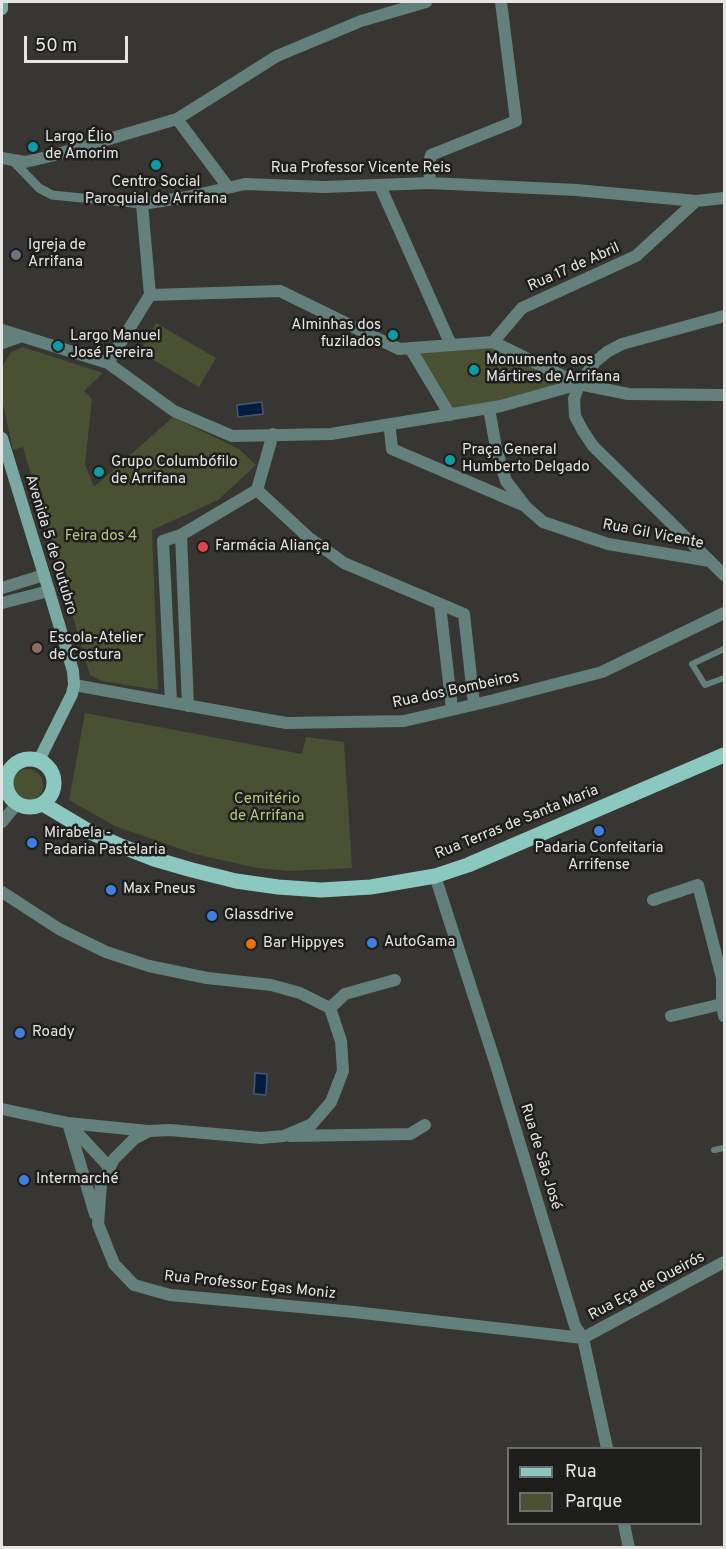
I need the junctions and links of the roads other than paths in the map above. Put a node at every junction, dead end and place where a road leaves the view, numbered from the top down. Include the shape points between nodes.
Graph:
1 (2, 2) edge
2 (426, 2) edge
3 (501, 2) edge
4 (2, 9) edge
5 (177, 118) junction
6 (7, 160) edge
7 (430, 183) junction
8 (380, 186) junction
9 (228, 187) junction
10 (724, 198) edge
11 (696, 201) junction
12 (142, 204) junction
13 (150, 295) junction
14 (724, 316) edge
15 (2, 330) edge
16 (22, 336) junction
17 (493, 342) junction
18 (2, 343) edge
19 (451, 345) junction
20 (410, 348) junction
21 (108, 363) junction
22 (579, 384) junction
23 (724, 395) edge
24 (489, 408) junction
25 (450, 415) junction
26 (390, 430) dead end
27 (273, 434) junction
28 (2, 438) edge
29 (257, 490) junction
30 (526, 507) junction
31 (181, 535) junction
32 (710, 561) junction
33 (44, 574) junction
34 (724, 575) edge
35 (2, 588) edge
36 (49, 591) junction
37 (184, 600) junction
38 (166, 601) junction
39 (2, 603) edge
40 (440, 605) junction
41 (724, 614) edge
42 (724, 649) edge
43 (724, 678) edge
44 (74, 685) junction
45 (171, 702) junction
46 (474, 704) junction
47 (188, 706) junction
48 (452, 709) junction
49 (724, 755) edge
50 (39, 760) junction
51 (4, 771) edge
52 (17, 804) junction
53 (43, 804) junction
54 (2, 822) edge
55 (435, 876) junction
56 (2, 892) edge
57 (653, 900) dead end
58 (395, 980) dead end
59 (330, 1008) junction
60 (723, 1010) edge
61 (670, 1016) dead end
62 (2, 1109) edge
63 (68, 1123) junction
64 (424, 1125) dead end
65 (149, 1131) junction
66 (284, 1136) junction
67 (724, 1148) edge
68 (714, 1150) dead end
69 (110, 1168) junction
70 (98, 1224) junction
71 (724, 1262) edge
72 (583, 1338) junction
73 (607, 1447) edge
74 (624, 1525) edge
75 (629, 1548) edge

1 - 4 main road
2 - 5 street via 361,21 277,56
3 - 7 street via 516,121 431,155
5 - 6 street via 51,156 25,162
5 - 9 street
6 - 12 street, Rua Professor Vicente Reis via 52,195
7 - 8 street, Rua Professor Vicente Reis
7 - 11 street, Rua Professor Vicente Reis
8 - 9 street, Rua Professor Vicente Reis
8 - 19 street
9 - 12 street, Rua Professor Vicente Reis
10 - 11 street, Rua Professor Vicente Reis
11 - 17 street, Rua 17 de Abril via 636,256 522,308
12 - 13 street
13 - 20 street via 280,291 399,349
13 - 21 street
14 - 22 street via 622,344 595,362
15 - 16 street
16 - 18 street
16 - 21 street
17 - 19 street
17 - 22 street
19 - 20 street
20 - 25 street
21 - 27 street via 174,411 232,436
22 - 23 street via 628,394
22 - 24 street
22 - 32 street via 574,399 575,416 593,446
24 - 25 street
24 - 30 street via 506,481
25 - 27 street via 331,435
26 - 30 street via 392,449
27 - 29 street
28 - 33 main road, Avenida 5 de Outubro
29 - 31 street
29 - 40 street via 308,537 344,563
30 - 32 street, Rua Gil Vicente via 543,522 608,544
31 - 37 street
31 - 38 street via 163,541
32 - 34 street
33 - 35 street
33 - 36 main road, Avenida 5 de Outubro
36 - 39 street
36 - 44 main road, Avenida 5 de Outubro
37 - 38 street
37 - 47 street
38 - 45 street
40 - 46 street via 464,614
40 - 48 street
41 - 46 street, Rua dos Bombeiros via 602,672
42 - 43 lane via 692,664 705,686
44 - 45 street, Rua dos Bombeiros
44 - 50 main road
45 - 47 street, Rua dos Bombeiros
46 - 48 street, Rua dos Bombeiros
47 - 48 street, Rua dos Bombeiros via 286,723 404,720
49 - 55 main road, Rua Terras de Santa Maria via 523,843
50 - 51 main road via 24,759
50 - 53 main road via 50,770 54,784
51 - 52 main road via 5,787
52 - 53 main road via 30,808
52 - 54 street
53 - 55 main road, Rua Terras de Santa Maria via 121,846 236,881 321,890 371,887
55 - 72 street, Rua de São José via 575,1326
56 - 59 street via 59,929 106,952 195,976 271,985 300,993
57 - 60 street via 698,885 722,978
58 - 59 street via 345,994
59 - 66 street via 342,1041 343,1071 331,1102 312,1124
60 - 61 street
62 - 63 street
63 - 65 street
63 - 69 street
63 - 70 street
64 - 66 street via 410,1134
65 - 66 street
65 - 69 street, Rua Professor Egas Moniz via 134,1139
67 - 68 lane
69 - 70 street, Rua Professor Egas Moniz via 101,1184
70 - 72 street, Rua Professor Egas Moniz via 114,1264 134,1285 170,1295
71 - 72 street, Rua Eça de Queirós
72 - 73 street, Rua de São José
74 - 75 street

